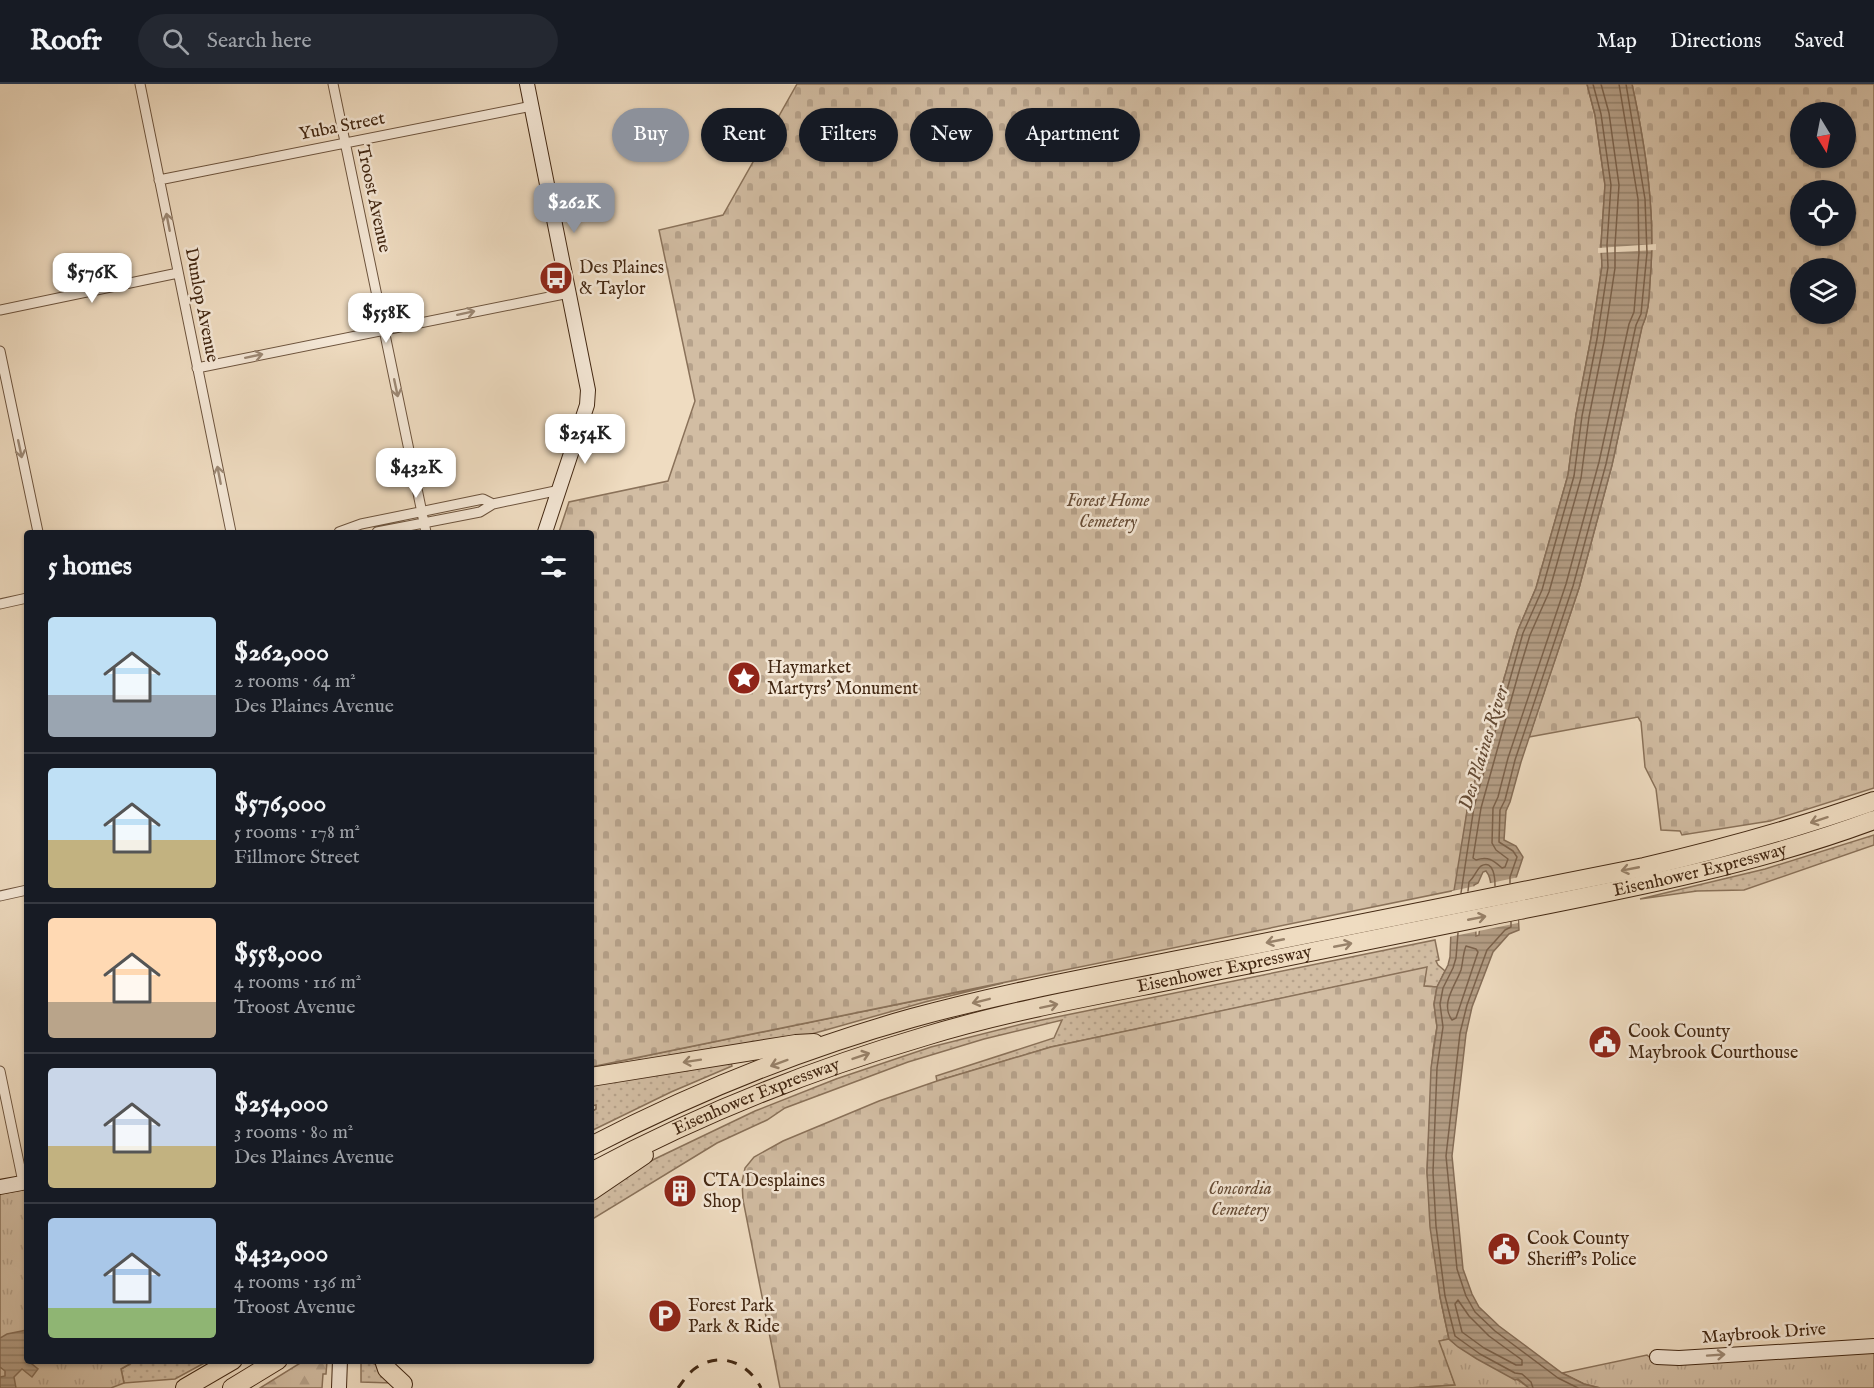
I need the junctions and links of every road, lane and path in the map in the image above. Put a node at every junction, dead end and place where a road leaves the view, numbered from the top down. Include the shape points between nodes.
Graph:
1 (140, 84) edge
2 (333, 84) edge
3 (527, 84) edge
4 (532, 106) junction
5 (345, 144) junction
6 (159, 180) junction
7 (178, 273) junction
8 (569, 293) junction
9 (0, 310) edge
10 (384, 330) junction
11 (0, 351) edge
12 (197, 368) junction
13 (560, 490) junction
14 (493, 504) junction
15 (422, 512) junction
16 (425, 528) edge
17 (38, 530) edge
18 (231, 530) edge
19 (344, 530) edge
20 (401, 530) edge
21 (546, 530) edge
22 (24, 599) edge
23 (0, 604) edge
24 (1874, 801) edge
25 (1874, 820) edge
26 (24, 891) edge
27 (0, 896) edge
28 (1519, 901) junction
29 (1435, 918) junction
30 (834, 1043) junction
31 (0, 1071) edge
32 (594, 1077) edge
33 (670, 1132) junction
34 (594, 1144) edge
35 (594, 1170) edge
36 (24, 1178) edge
37 (24, 1182) edge
38 (0, 1187) edge
39 (594, 1189) edge
40 (1874, 1346) edge
41 (1657, 1357) dead end
42 (226, 1364) edge
43 (271, 1364) edge
44 (340, 1364) edge
45 (385, 1364) edge
46 (403, 1384) dead end
47 (184, 1388) edge
48 (232, 1388) edge
49 (339, 1388) edge

1 - 6 street, Dunlop Avenue
2 - 5 street, Troost Avenue
3 - 4 main road
4 - 5 street, Yuba Street
4 - 8 main road
5 - 6 street, Yuba Street
5 - 10 street, Troost Avenue
7 -> 6 street, Dunlop Avenue
7 - 9 street
7 - 12 street, Dunlop Avenue
10 -> 8 street
8 - 13 main road via 588,390 587,405
12 -> 10 street
10 -> 15 street, Troost Avenue
11 -> 17 street
18 -> 12 street, Dunlop Avenue
13 - 14 street
13 - 21 main road
14 - 15 street via 483,499
14 - 16 street via 480,512
15 - 16 street, Troost Avenue
15 - 19 street
16 - 20 street
22 - 23 street
24 -> 28 highway, Eisenhower Expressway via 1776,834
25 - 28 highway, Eisenhower Expressway via 1813,842 1702,872
26 - 27 street
28 - 29 highway, Eisenhower Expressway
29 -> 30 highway, Eisenhower Expressway via 989,999
33 -> 29 highway, Eisenhower Expressway via 796,1079 970,1023
30 -> 32 highway via 796,1044
30 -> 34 highway, Eisenhower Expressway via 699,1095
31 - 36 street
33 - 35 highway, Eisenhower Expressway
33 - 39 highway
37 - 38 main road
41 -> 40 main road, Maybrook Drive
42 - 47 highway
43 - 48 highway
44 - 49 main road
45 - 46 highway

